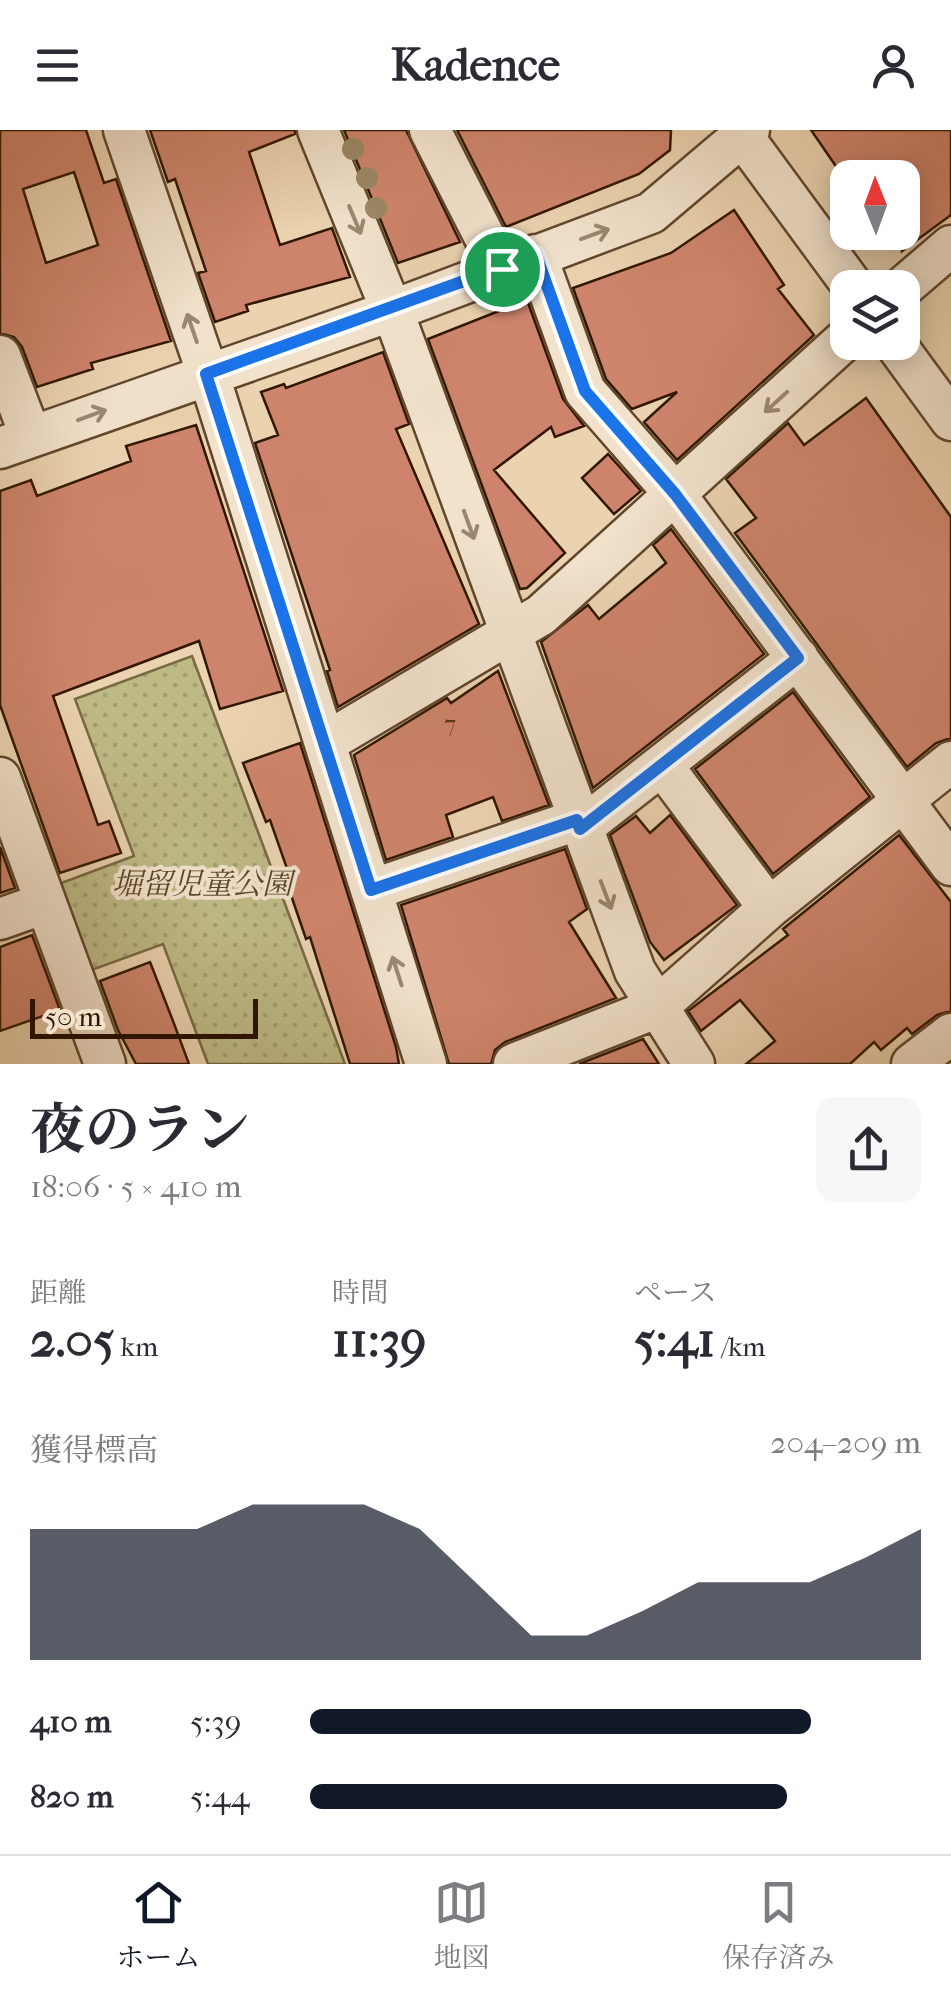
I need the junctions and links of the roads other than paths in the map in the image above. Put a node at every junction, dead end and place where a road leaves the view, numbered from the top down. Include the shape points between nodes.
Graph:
1 (124, 130) edge
2 (318, 130) edge
3 (430, 130) edge
4 (743, 132) edge
5 (951, 246) edge
6 (519, 262) junction
7 (841, 270) edge
8 (920, 273) edge
9 (391, 311) junction
10 (830, 353) edge
11 (0, 356) edge
12 (907, 360) edge
13 (206, 374) junction
14 (951, 420) edge
15 (16, 442) edge
16 (675, 494) junction
17 (510, 637) junction
18 (798, 658) junction
19 (325, 742) junction
20 (951, 762) edge
21 (662, 765) junction
22 (0, 778) edge
23 (904, 798) junction
24 (579, 825) junction
25 (951, 866) edge
26 (371, 890) junction
27 (45, 903) junction
28 (769, 908) junction
29 (0, 919) edge
30 (656, 1008) junction
31 (951, 1034) edge
32 (106, 1064) edge
33 (426, 1064) edge
34 (514, 1064) edge
35 (694, 1064) edge
36 (912, 1064) edge

13 -> 1 street
2 -> 9 street
3 - 6 street
6 -> 4 street via 651,213
4 - 7 street
5 - 8 street
6 - 9 street
6 - 16 street via 585,391
9 - 13 street
9 -> 17 street
10 -> 16 street
11 - 15 street
12 - 14 street
15 -> 13 street
13 - 19 street
16 - 17 street
16 - 18 street
17 - 19 street
17 - 24 street
18 - 21 street
18 - 23 street
19 - 26 street
20 - 23 street
21 - 24 street
21 - 28 street
22 - 27 street
23 - 25 street
23 - 28 street
24 - 26 street
24 -> 30 street
33 -> 26 street
27 - 29 street
27 - 32 street
28 - 30 street
30 - 34 street
30 - 35 street
31 - 36 street

